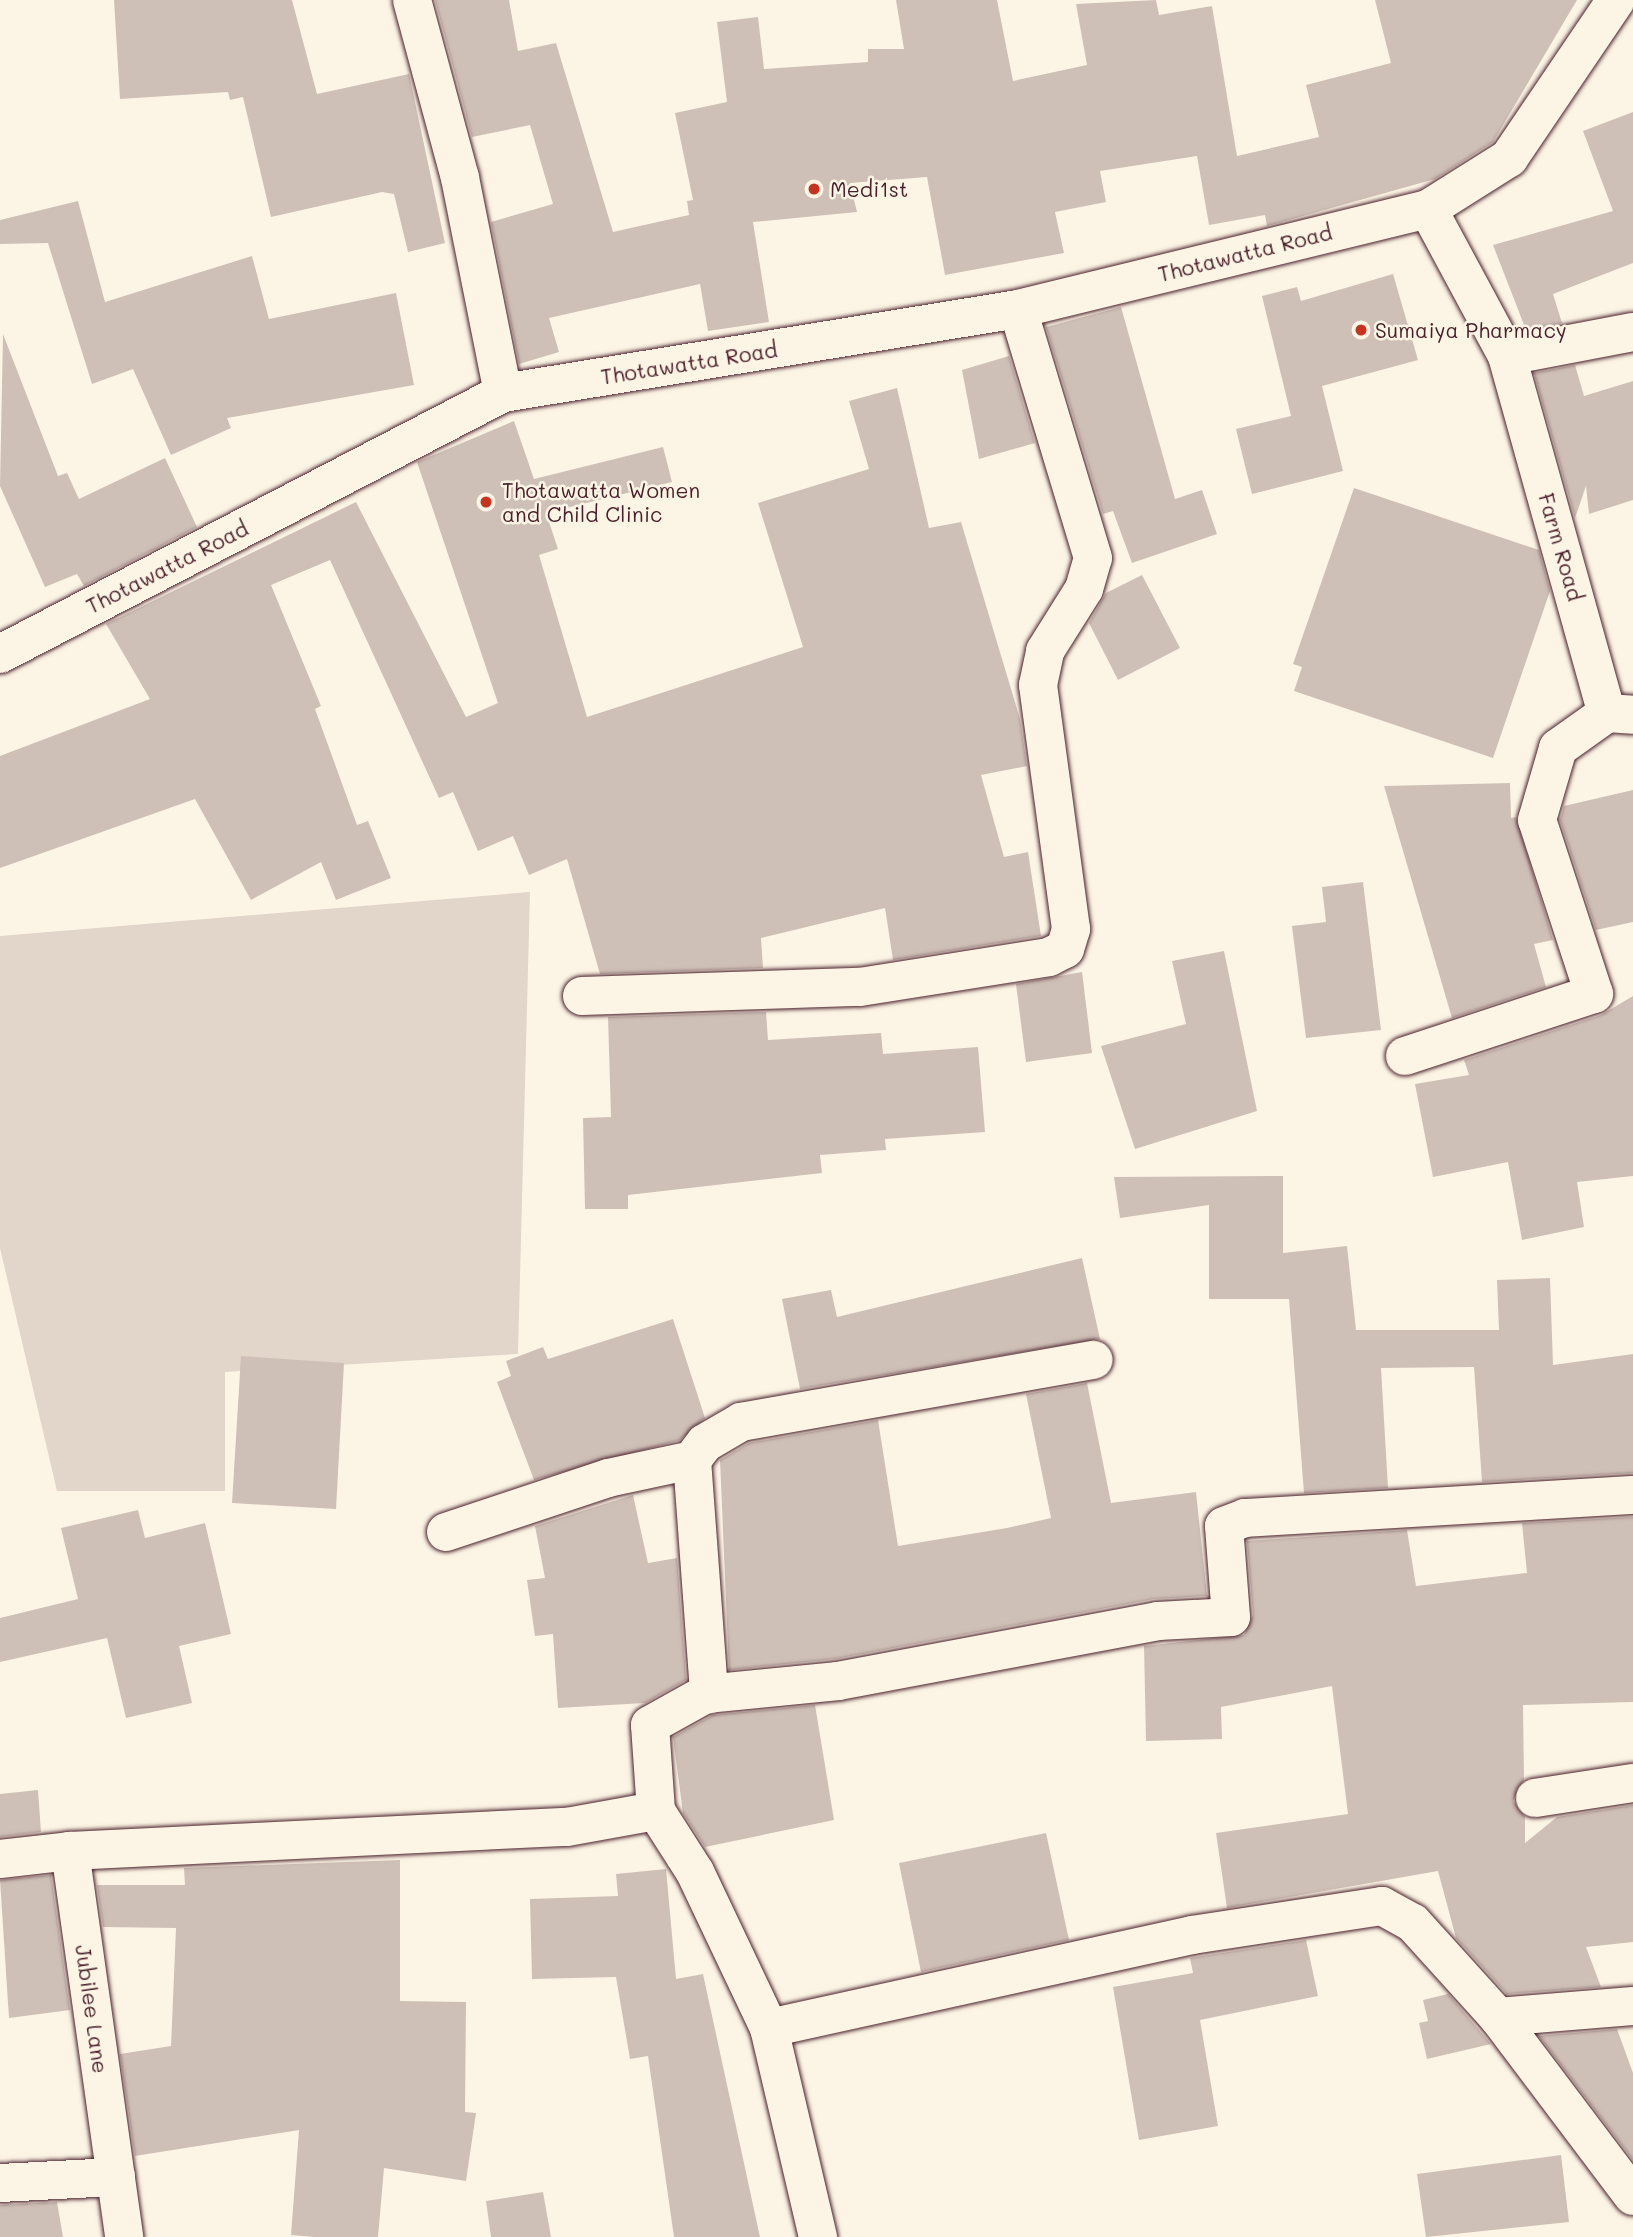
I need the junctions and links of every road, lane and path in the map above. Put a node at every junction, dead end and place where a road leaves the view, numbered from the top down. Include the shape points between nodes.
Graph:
1 (412, 0) edge
2 (1616, 0) edge
3 (1428, 209) junction
4 (1018, 309) junction
5 (1633, 332) edge
6 (1507, 356) junction
7 (503, 393) junction
8 (0, 654) edge
9 (1620, 714) edge
10 (582, 996) dead end
11 (1405, 1056) dead end
12 (1094, 1360) dead end
13 (692, 1460) junction
14 (1633, 1495) edge
15 (446, 1532) dead end
16 (709, 1694) junction
17 (1633, 1783) edge
18 (1535, 1798) dead end
19 (656, 1811) junction
20 (70, 1851) junction
21 (0, 1859) edge
22 (1633, 2006) edge
23 (1498, 2017) junction
24 (769, 2028) junction
25 (116, 2177) junction
26 (0, 2183) edge
27 (1633, 2196) edge
28 (124, 2237) edge
29 (818, 2237) edge

1 - 7 street via 460,178
2 - 3 street, Thotawatta Road via 1509,158
3 - 4 street, Thotawatta Road
3 - 6 street, Farm Road
4 - 7 street, Thotawatta Road
4 - 10 street via 1093,558 1084,589 1045,651 1038,685 1071,929 1065,949 1049,957 860,987
5 - 6 street
6 - 9 street, Farm Road
7 - 8 street, Thotawatta Road
9 - 11 street via 1558,748 1536,820 1594,994
12 - 13 street via 741,1422 705,1443
13 - 15 street via 608,1478
13 - 16 street
14 - 16 street via 1245,1518 1224,1526 1231,1617 1158,1621 838,1681
16 - 19 street via 650,1725
17 - 18 street
19 - 20 street via 567,1827
19 - 24 street via 695,1871
20 - 21 street
20 - 25 street, Jubilee Lane
22 - 23 street
23 - 24 street via 1413,1923 1382,1906 1357,1906 1192,1935
23 - 27 street
24 - 29 street
25 - 26 street
25 - 28 street, Jubilee Lane

